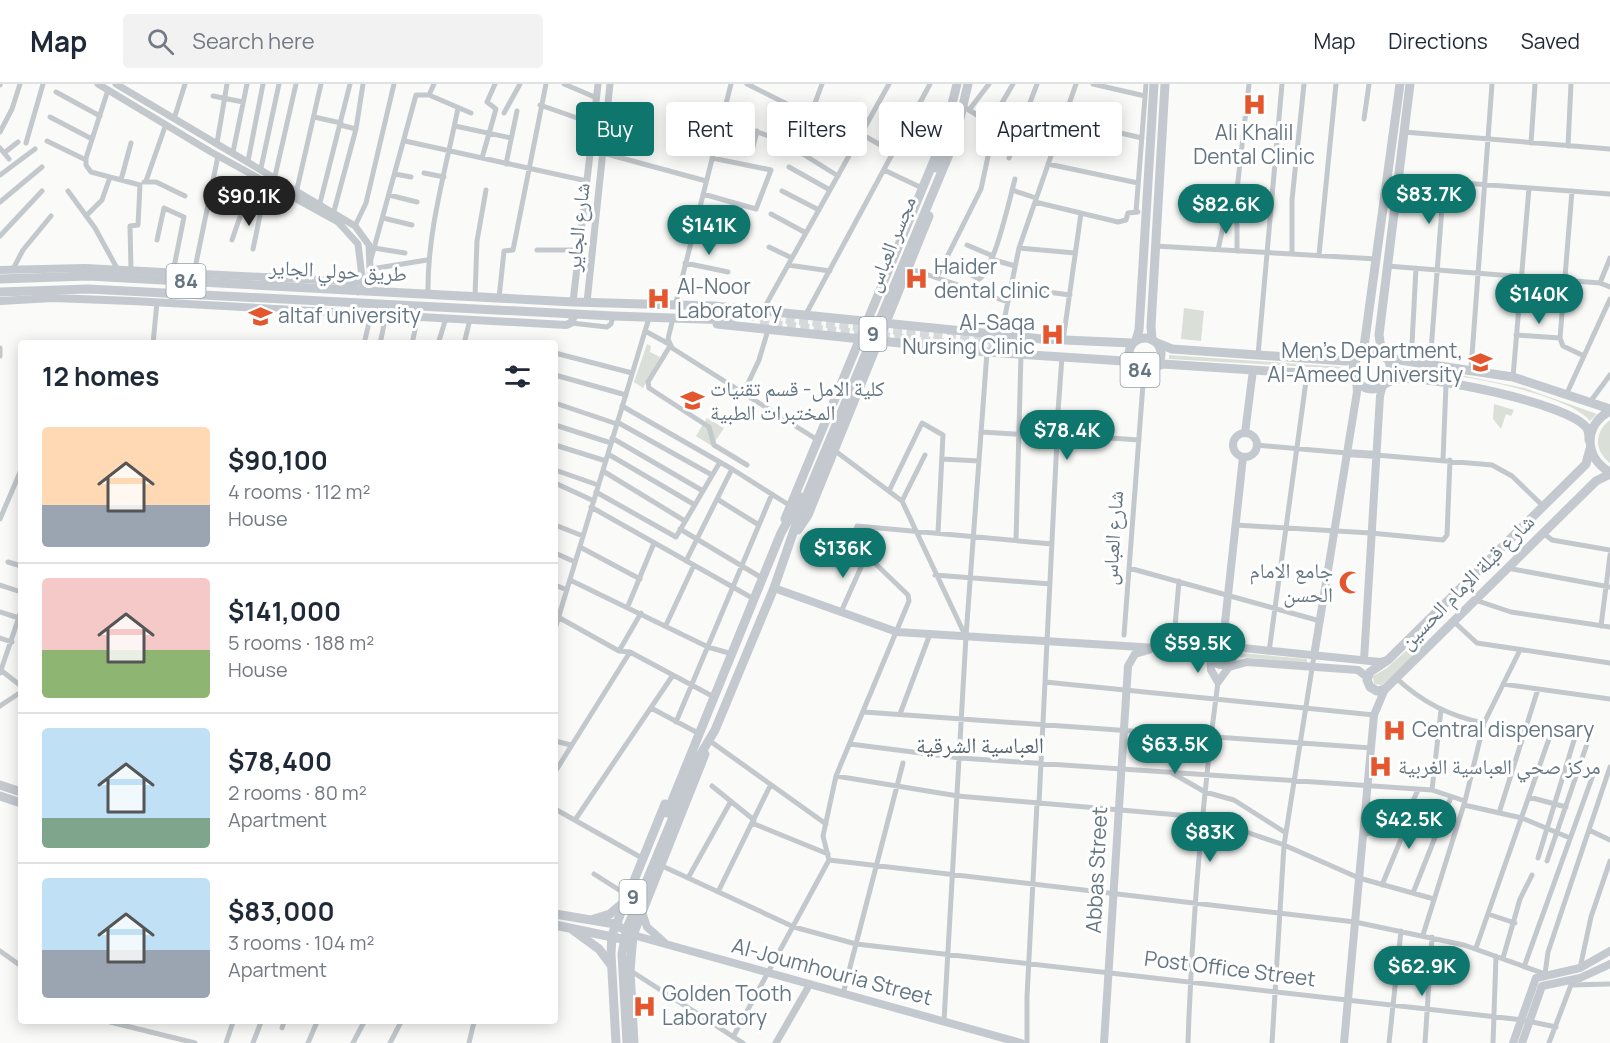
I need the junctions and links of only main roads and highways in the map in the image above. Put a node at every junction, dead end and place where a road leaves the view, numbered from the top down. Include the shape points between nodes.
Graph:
1 (957, 84) edge
2 (968, 84) edge
3 (1154, 84) edge
4 (1165, 84) edge
5 (1400, 84) edge
6 (1410, 84) edge
7 (952, 102) edge
8 (964, 114) edge
9 (936, 156) edge
10 (942, 156) edge
11 (945, 156) edge
12 (951, 156) edge
13 (941, 163) junction
14 (0, 270) edge
15 (13, 274) junction
16 (193, 278) junction
17 (0, 279) edge
18 (346, 282) joint
19 (363, 286) junction
20 (14, 291) junction
21 (0, 292) edge
22 (133, 296) junction
23 (0, 301) edge
24 (302, 305) junction
25 (411, 305) junction
26 (675, 306) junction
27 (872, 307) junction
28 (890, 312) junction
29 (414, 316) junction
30 (673, 318) junction
31 (573, 319) junction
32 (850, 319) junction
33 (866, 320) junction
34 (886, 322) junction
35 (901, 324) junction
36 (1368, 324) junction
37 (1380, 325) junction
38 (841, 338) junction
39 (858, 340) junction
40 (1062, 341) junction
41 (1155, 341) junction
42 (878, 342) junction
43 (1134, 342) junction
44 (899, 344) junction
45 (995, 344) junction
46 (1040, 355) junction
47 (1060, 356) junction
48 (1361, 356) junction
49 (1384, 356) junction
50 (851, 357) junction
51 (870, 360) junction
52 (1131, 364) junction
53 (1155, 367) junction
54 (1253, 370) junction
55 (1356, 380) junction
56 (1383, 385) junction
57 (1610, 410) edge
58 (1245, 433) junction
59 (1590, 445) junction
60 (1347, 453) junction
61 (1376, 455) junction
62 (1243, 457) junction
63 (1610, 473) edge
64 (797, 504) junction
65 (793, 538) junction
66 (774, 588) junction
67 (1421, 627) junction
68 (1434, 640) junction
69 (1223, 641) junction
70 (1404, 643) junction
71 (1233, 647) junction
72 (1158, 648) junction
73 (1210, 656) junction
74 (1314, 656) junction
75 (1417, 657) junction
76 (1364, 660) junction
77 (1388, 660) junction
78 (1367, 677) junction
79 (1385, 689) junction
80 (697, 736) junction
81 (709, 742) junction
82 (693, 761) junction
83 (0, 785) edge
84 (18, 791) edge
85 (0, 796) edge
86 (18, 802) edge
87 (625, 899) junction
88 (642, 912) junction
89 (558, 915) edge
90 (589, 920) junction
91 (615, 924) junction
92 (558, 926) edge
93 (571, 929) junction
94 (633, 934) junction
95 (612, 937) junction
96 (668, 945) junction
97 (1610, 951) edge
98 (1610, 964) edge
99 (611, 965) junction
100 (1527, 1021) junction
101 (616, 1043) edge
102 (625, 1043) edge
103 (634, 1043) edge
104 (1021, 1043) edge
105 (1104, 1043) edge
106 (1344, 1043) edge
107 (1513, 1043) edge
108 (1522, 1043) edge

1 - 7 main road, 9
2 - 8 main road, 9
3 - 43 main road via 1141,213 1139,333
4 - 41 main road via 1150,330
5 - 36 main road
6 - 37 main road
9 - 27 main road
10 - 13 main road, 9
11 - 13 main road, 9
12 - 28 main road
13 - 64 main road, مجسر العباس / 9
14 - 15 main road
15 - 16 main road, طريق حولي الجاير / 84
15 - 16 main road via 52,267 173,272
15 - 17 main road, طريق حولي الجاير / 84
15 - 20 main road via 10,285
16 - 18 main road
16 - 19 main road, طريق حولي الجاير / 84
18 - 19 main road
19 - 26 main road, طريق حولي الجاير / 84 via 499,298
20 - 21 main road, طريق حولي الجاير / 84
20 - 22 main road, طريق حولي الجاير / 84 via 73,289
22 - 23 main road
22 - 24 main road, طريق حولي الجاير / 84
22 - 24 main road via 157,302
24 - 25 main road, طريق حولي الجاير / 84
24 - 29 main road
25 - 29 main road
25 - 31 main road, طريق حولي الجاير / 84
26 - 30 main road, 84 via 731,317
26 - 32 main road
27 - 32 main road via 864,315
27 - 33 main road
28 - 34 main road
28 - 35 main road via 892,319
29 - 31 main road via 566,325
30 - 31 main road, طريق حولي الجاير / 84
30 - 38 main road
32 - 33 main road
33 - 34 main road
33 - 39 main road
34 - 35 main road
34 - 42 main road
35 - 45 main road
36 - 37 main road
36 - 48 main road
37 - 49 main road via 1379,345
38 - 39 main road
38 - 50 main road via 850,346
39 - 42 main road
39 - 50 main road
40 - 43 main road, 84
40 - 45 main road, 84
40 - 47 main road
41 - 43 main road, 84
41 - 48 main road, 84 via 1172,349 1346,360
41 - 53 main road, 84 via 1161,356
42 - 44 main road
42 - 51 main road
43 - 52 main road, 84 via 1128,352
44 - 45 main road
44 - 51 main road via 879,350
45 - 46 main road, 84
45 - 46 main road via 1021,354
46 - 47 main road, 84
47 - 52 main road, 84
48 - 49 main road via 1370,351
48 - 55 main road via 1353,368
49 - 56 main road via 1391,372
49 - 57 main road via 1513,377
50 - 64 main road via 816,439
51 - 65 main road via 808,515
52 - 53 main road, 84 via 1144,371
53 - 54 main road, 84 via 1163,364
54 - 55 main road, 84 via 1346,376
54 - 58 main road
55 - 56 main road via 1366,388
55 - 60 main road
56 - 59 main road via 1398,379 1508,394 1548,406 1582,424
56 - 61 main road
57 - 59 main road via 1595,423
58 - 62 main road via 1235,438 1233,444 1234,451
58 - 62 main road via 1254,437 1256,445 1252,455
59 - 63 main road via 1600,466
59 - 67 main road via 1586,464
60 - 61 main road
60 - 74 main road
61 - 76 main road
62 - 69 main road
63 - 68 main road, شارع قبلة الإمام الحسين via 1596,481
64 - 65 main road, 9
64 - 80 main road, 9 via 781,533
65 - 66 main road, 9
66 - 72 main road via 897,632
66 - 81 main road, 9
67 - 68 main road via 1423,638
67 - 70 main road
68 - 75 main road, شارع قبلة الإمام الحسين
69 - 71 main road
69 - 73 main road via 1213,645
70 - 75 main road via 1414,645
70 - 77 main road
71 - 73 main road via 1234,657 1227,664 1217,664
71 - 74 main road
72 - 73 main road
72 - 105 main road, Abbas Street via 1132,657 1128,666
73 - 78 main road via 1211,670 1218,682 1225,672 1241,663 1358,670
74 - 76 main road
75 - 79 main road, شارع قبلة الإمام الحسين
76 - 77 main road
77 - 78 main road
78 - 79 main road via 1372,689
79 - 106 main road, شارع قبلة الإمام الحسين via 1374,715
80 - 82 main road, 9
80 - 87 main road
81 - 82 main road, 9
81 - 88 main road
82 - 102 main road, 9 via 629,906 618,942 617,974
83 - 84 main road
85 - 86 main road
87 - 90 main road via 605,916
87 - 91 main road
88 - 94 main road
88 - 96 main road via 647,927
89 - 90 main road
90 - 91 main road
91 - 94 main road
91 - 95 main road
92 - 93 main road
93 - 95 main road
93 - 99 main road via 599,949
94 - 95 main road via 628,939
94 - 96 main road, Al-Joumhouria Street
94 - 103 main road via 630,970
95 - 99 main road
96 - 104 main road, Al-Joumhouria Street
97 - 100 main road via 1580,968 1538,976 1533,983
98 - 100 main road via 1572,983 1547,983 1541,987
99 - 101 main road
100 - 107 main road
100 - 108 main road

